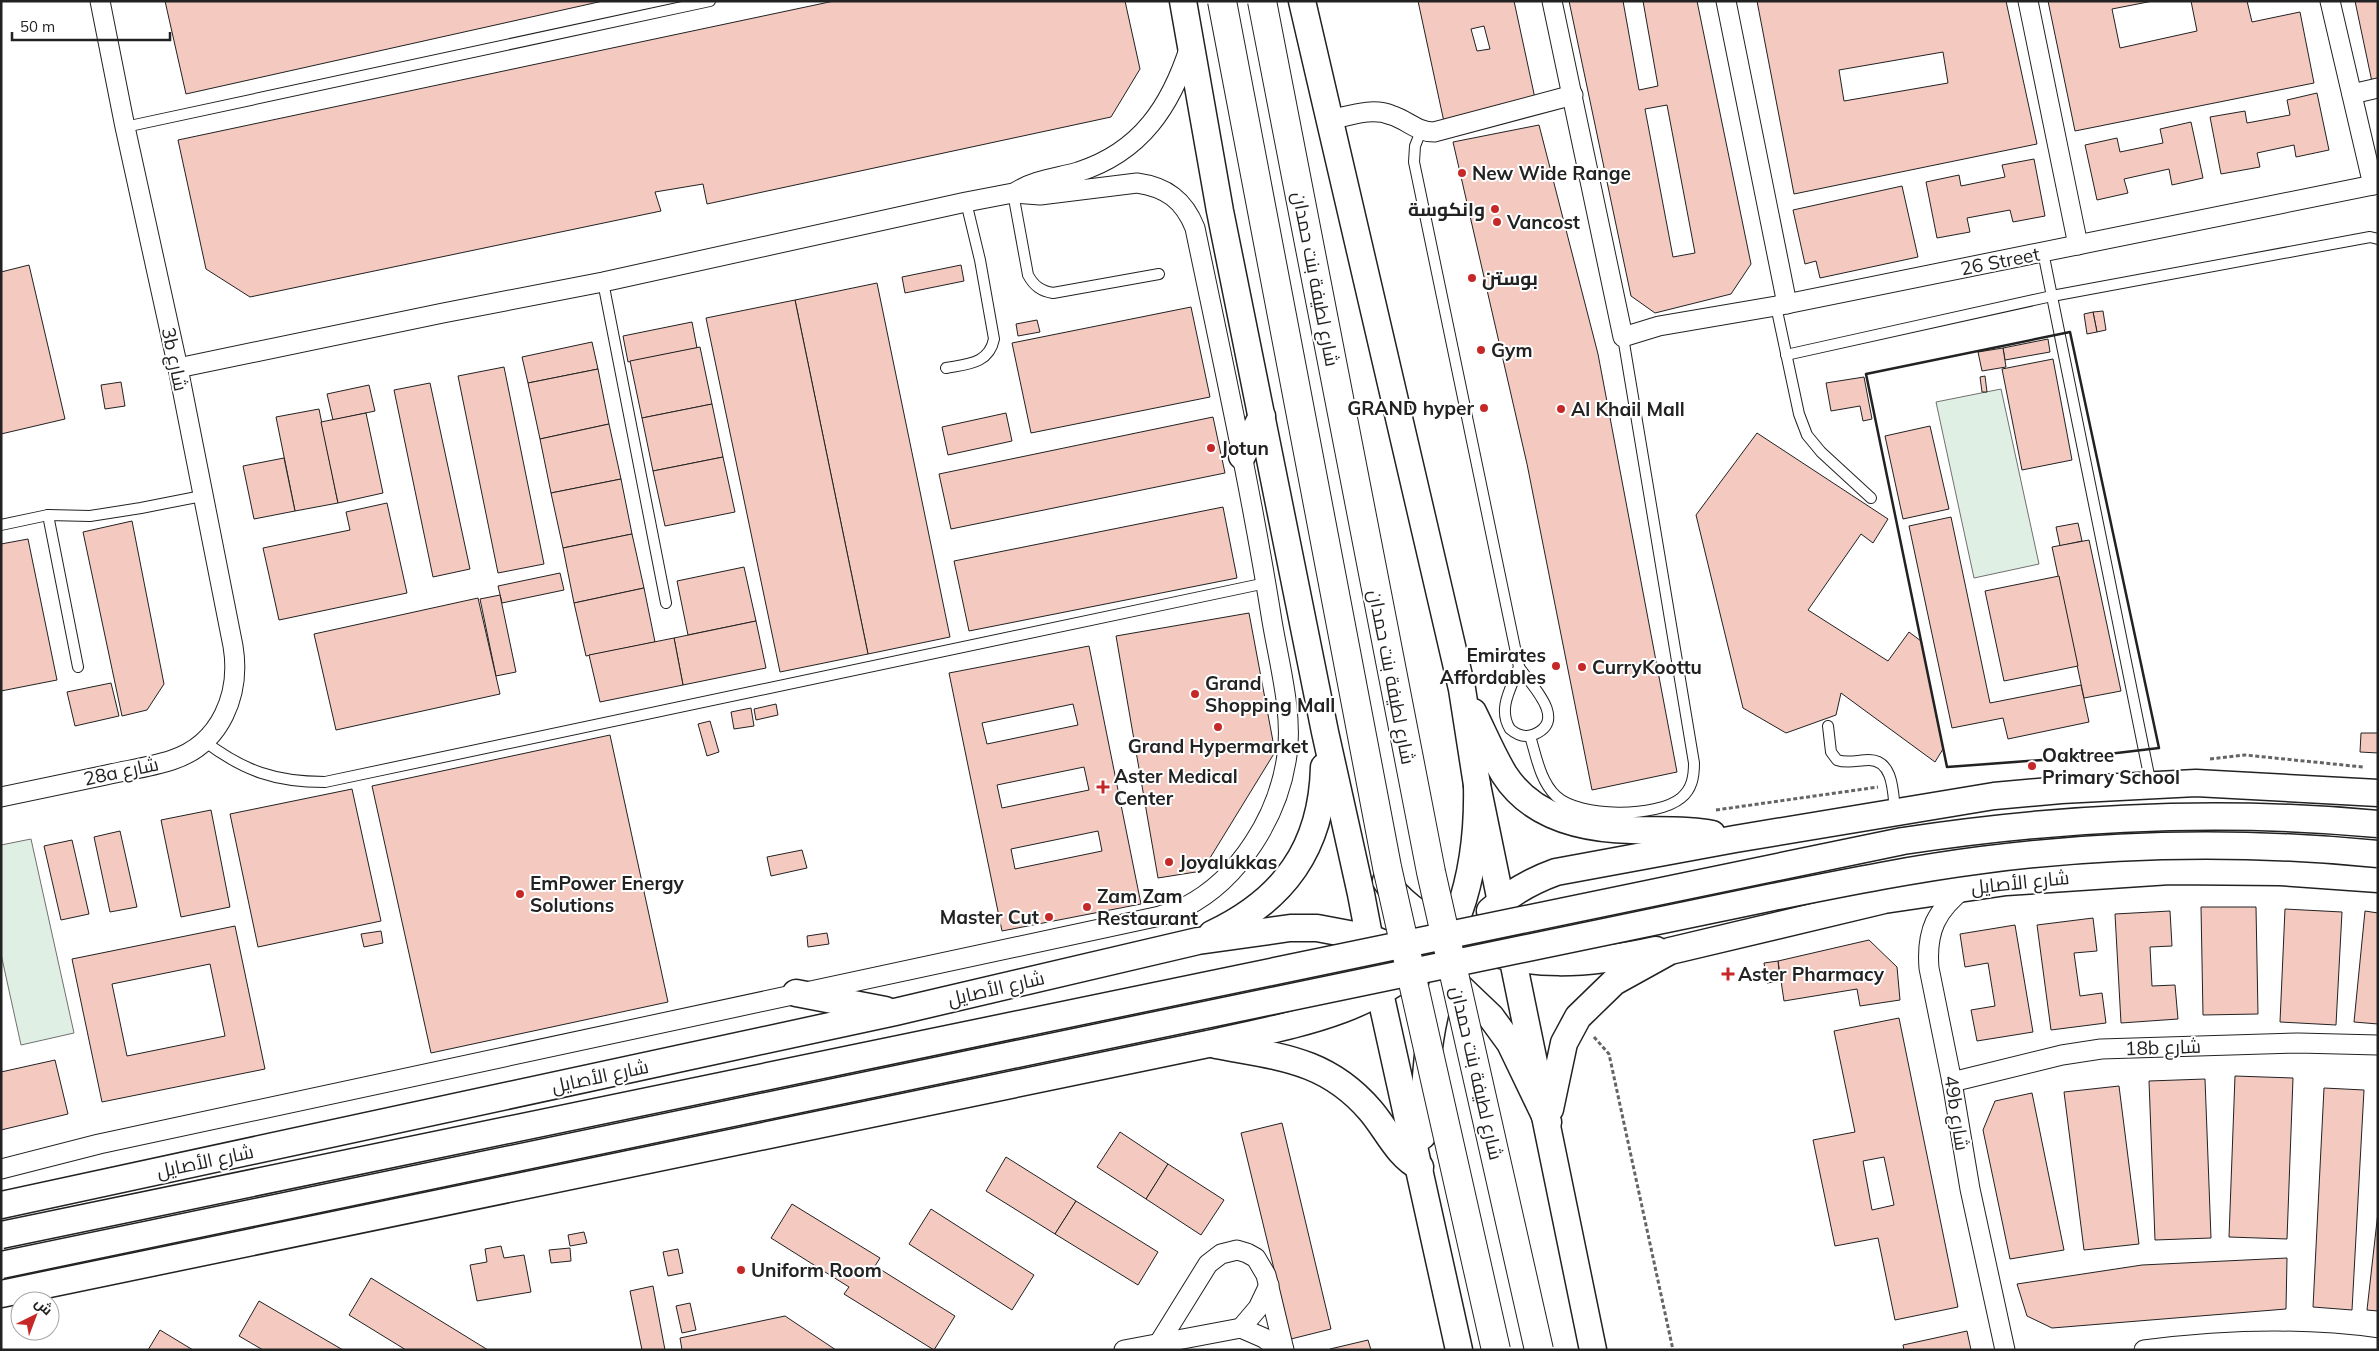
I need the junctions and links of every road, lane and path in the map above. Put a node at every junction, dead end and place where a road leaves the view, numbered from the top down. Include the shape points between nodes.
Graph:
1 (100, 1) edge
2 (710, 1) edge
3 (1183, 1) edge
4 (1222, 1) edge
5 (1262, 1) edge
6 (1552, 1) edge
7 (1726, 1) edge
8 (2028, 1) edge
9 (2330, 1) edge
10 (1306, 8) edge
11 (1191, 42) junction
12 (2378, 88) edge
13 (2352, 94) junction
14 (1573, 95) junction
15 (1329, 120) junction
16 (125, 126) junction
17 (1421, 131) junction
18 (2376, 184) edge
19 (1013, 194) junction
20 (966, 202) junction
21 (2378, 239) edge
22 (2078, 245) junction
23 (2043, 252) junction
24 (1159, 274) dead end
25 (603, 282) junction
26 (2052, 296) junction
27 (1782, 305) junction
28 (1623, 337) junction
29 (1786, 355) junction
30 (178, 368) junction
31 (946, 368) dead end
32 (1262, 416) junction
33 (1242, 456) junction
34 (202, 496) junction
35 (1871, 498) dead end
36 (48, 515) junction
37 (1, 524) edge
38 (1266, 583) junction
39 (666, 603) dead end
40 (78, 667) dead end
41 (1519, 667) junction
42 (1462, 689) junction
43 (224, 716) joint
44 (1828, 726) dead end
45 (1325, 732) junction
46 (1530, 736) junction
47 (204, 741) junction
48 (1477, 785) junction
49 (2151, 785) junction
50 (2378, 793) edge
51 (1, 797) edge
52 (1895, 812) junction
53 (2378, 824) edge
54 (1735, 839) junction
55 (2378, 854) edge
56 (2378, 878) edge
57 (1966, 887) junction
58 (1502, 900) junction
59 (1457, 937) junction
60 (1370, 938) junction
61 (1198, 941) junction
62 (1670, 950) junction
63 (1512, 957) junction
64 (1424, 961) junction
65 (1446, 974) junction
66 (796, 994) junction
67 (1380, 994) junction
68 (895, 1012) junction
69 (1578, 1017) junction
70 (1208, 1044) junction
71 (2378, 1045) edge
72 (1952, 1082) junction
73 (1548, 1122) junction
74 (1420, 1167) junction
75 (1, 1169) edge
76 (1, 1205) edge
77 (1, 1235) edge
78 (1, 1265) edge
79 (1269, 1284) junction
80 (4, 1297) edge
81 (1241, 1328) junction
82 (1159, 1343) junction
83 (2196, 1347) edge
84 (2378, 1348) edge
85 (1124, 1350) edge
86 (1279, 1350) edge
87 (1284, 1350) edge
88 (1459, 1350) edge
89 (1496, 1350) edge
90 (1539, 1350) edge
91 (1593, 1350) edge
92 (1674, 1350) edge
93 (2005, 1350) edge
94 (2144, 1350) edge

1 - 16 street, 3b شارع
2 - 16 lane
3 - 11 street
4 - 89 main road, شارع لطيفة بنت حمدان, bridge via 1387,867
5 - 90 main road, شارع لطيفة بنت حمدان, bridge via 1429,863
6 - 14 street
7 - 27 street
8 - 22 street
9 - 13 street
10 - 15 street
11 - 19 street via 1170,95 1150,127 1138,139 1095,166 1037,182
11 - 32 street via 1220,211
12 - 13 street
13 - 18 street
14 - 17 street via 1434,132
14 - 28 street
15 - 17 street via 1380,112
15 - 42 street
16 - 30 street, 3b شارع
17 - 41 lane via 1414,146 1414,162
18 - 22 street, 26 Street
19 - 20 street
19 - 24 lane via 1028,275 1040,289 1053,293
19 - 33 street via 1040,195 1137,183 1160,188 1179,201 1189,213 1194,228
20 - 25 street
20 - 31 lane via 994,338 983,359
21 - 26 lane via 2370,236
22 - 23 street, 26 Street
23 - 26 lane
23 - 27 street, 26 Street
25 - 30 street
25 - 39 lane
26 - 29 lane
26 - 49 lane
27 - 28 street, 26 Street via 1659,326
27 - 29 lane
28 - 46 lane via 1694,778 1680,798 1656,809 1606,814 1592,811 1566,803 1548,787
29 - 35 lane via 1798,414 1807,435
30 - 34 street, 3b شارع
32 - 33 street
32 - 45 street
33 - 38 street
34 - 36 lane via 90,516
34 - 43 street, 3b شارع via 235,661 234,689
36 - 37 lane
36 - 40 lane
38 - 47 lane via 325,782 273,778 248,770
38 - 66 street via 1289,729 1287,756 1282,782 1260,832 1245,854 1214,886 1185,907 1160,916
41 - 46 lane via 1548,709 1542,730
41 - 46 lane via 1504,705 1504,714 1510,729 1522,736
42 - 48 street
42 - 54 street via 1504,775 1544,812 1569,823 1595,828 1710,833
43 - 47 street, 28a شارع
44 - 52 lane via 1831,752 1838,760 1872,760 1887,770
45 - 59 street via 1339,752 1360,832 1377,868 1412,908
45 - 60 street
45 - 61 street via 1321,810 1305,853 1295,869 1260,904
47 - 51 street, 28a شارع via 190,752 157,764
48 - 58 street
48 - 59 street via 1474,857
49 - 50 street via 2196,783
49 - 52 street via 1994,796
52 - 54 street
53 - 77 street, bridge via 2244,816 2155,816 2039,823 1903,841
54 - 58 street via 1556,872 1530,882
55 - 78 street, bridge via 2261,846 2122,848 2052,852 1913,870
56 - 57 street, شارع الأصايل via 2280,872 2170,871 2061,877
57 - 62 street, شارع الأصايل via 1884,900
57 - 72 street, 49b شارع via 1939,913 1931,930 1928,949
58 - 59 street
58 - 63 street
59 - 63 street
59 - 64 street
59 - 65 street
60 - 61 street via 1344,932 1290,928
60 - 64 street
60 - 67 street
61 - 68 street, شارع الأصايل
62 - 63 street via 1570,963
62 - 69 street via 1614,982
63 - 73 street
64 - 65 street
64 - 67 street
65 - 73 street via 1492,1017 1510,1043
65 - 74 street via 1428,1040
66 - 68 street
66 - 75 street via 99,1144
67 - 70 street via 1334,1014
67 - 74 street
68 - 76 street, شارع الأصايل
69 - 73 street via 1564,1043
69 - 92 path via 1609,1054
70 - 74 street via 1287,1058 1334,1077 1369,1109 1406,1157
70 - 80 street
71 - 72 street, 18b شارع via 2298,1043 2101,1049 2062,1055
72 - 93 street, 49b شارع via 1970,1190
73 - 91 street
74 - 88 street
79 - 81 street via 1258,1308
79 - 82 street via 1256,1258 1237,1250 1221,1254 1208,1264
79 - 87 street
81 - 82 street
81 - 86 street via 1264,1338
82 - 85 street
83 - 84 street via 2253,1341
83 - 94 street

